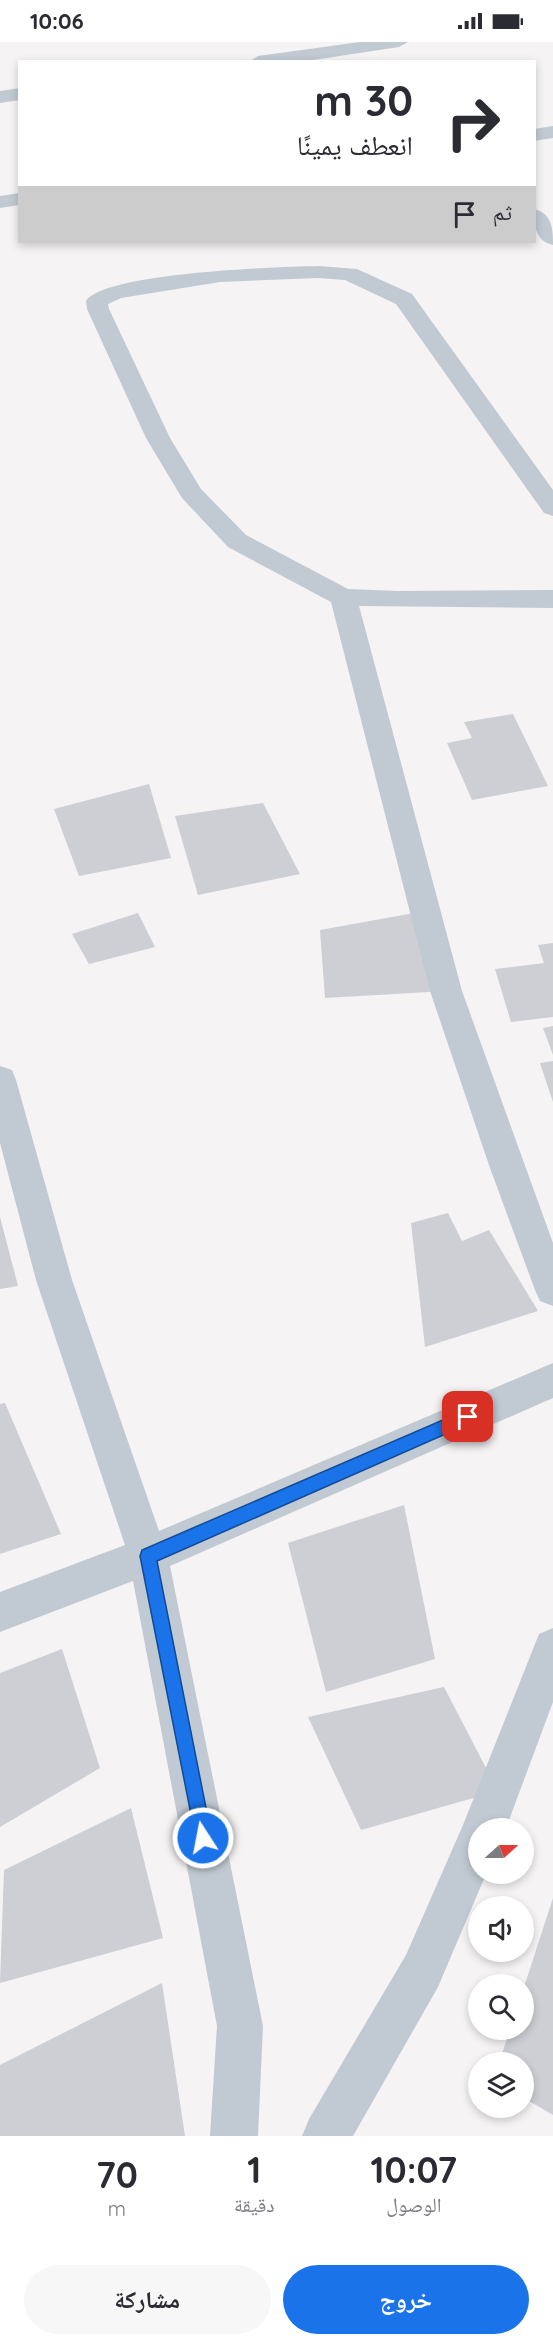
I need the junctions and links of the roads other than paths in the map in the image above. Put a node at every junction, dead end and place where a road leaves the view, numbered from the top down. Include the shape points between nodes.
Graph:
1 (405, 45) edge
2 (275, 60) edge
3 (18, 94) edge
4 (0, 97) edge
5 (553, 132) edge
6 (536, 135) edge
7 (18, 199) edge
8 (0, 202) edge
9 (536, 217) edge
10 (553, 238) edge
11 (553, 508) edge
12 (343, 597) junction
13 (553, 599) edge
14 (0, 1080) edge
15 (553, 1290) edge
16 (553, 1380) edge
17 (148, 1556) junction
18 (0, 1612) edge
19 (553, 1648) edge
20 (488, 1818) edge
21 (468, 1864) edge
22 (234, 2136) edge
23 (326, 2136) edge

1 - 2 street
3 - 4 street
5 - 6 street
7 - 8 street
9 - 10 street
11 - 12 street via 404,299 349,274 220,276 116,292 98,302 158,438 191,493 237,541
12 - 13 street
12 - 15 street via 446,990
14 - 17 street via 54,1280
16 - 17 street
17 - 18 street
17 - 22 street via 240,2026
19 - 20 street
21 - 23 street via 422,1971

